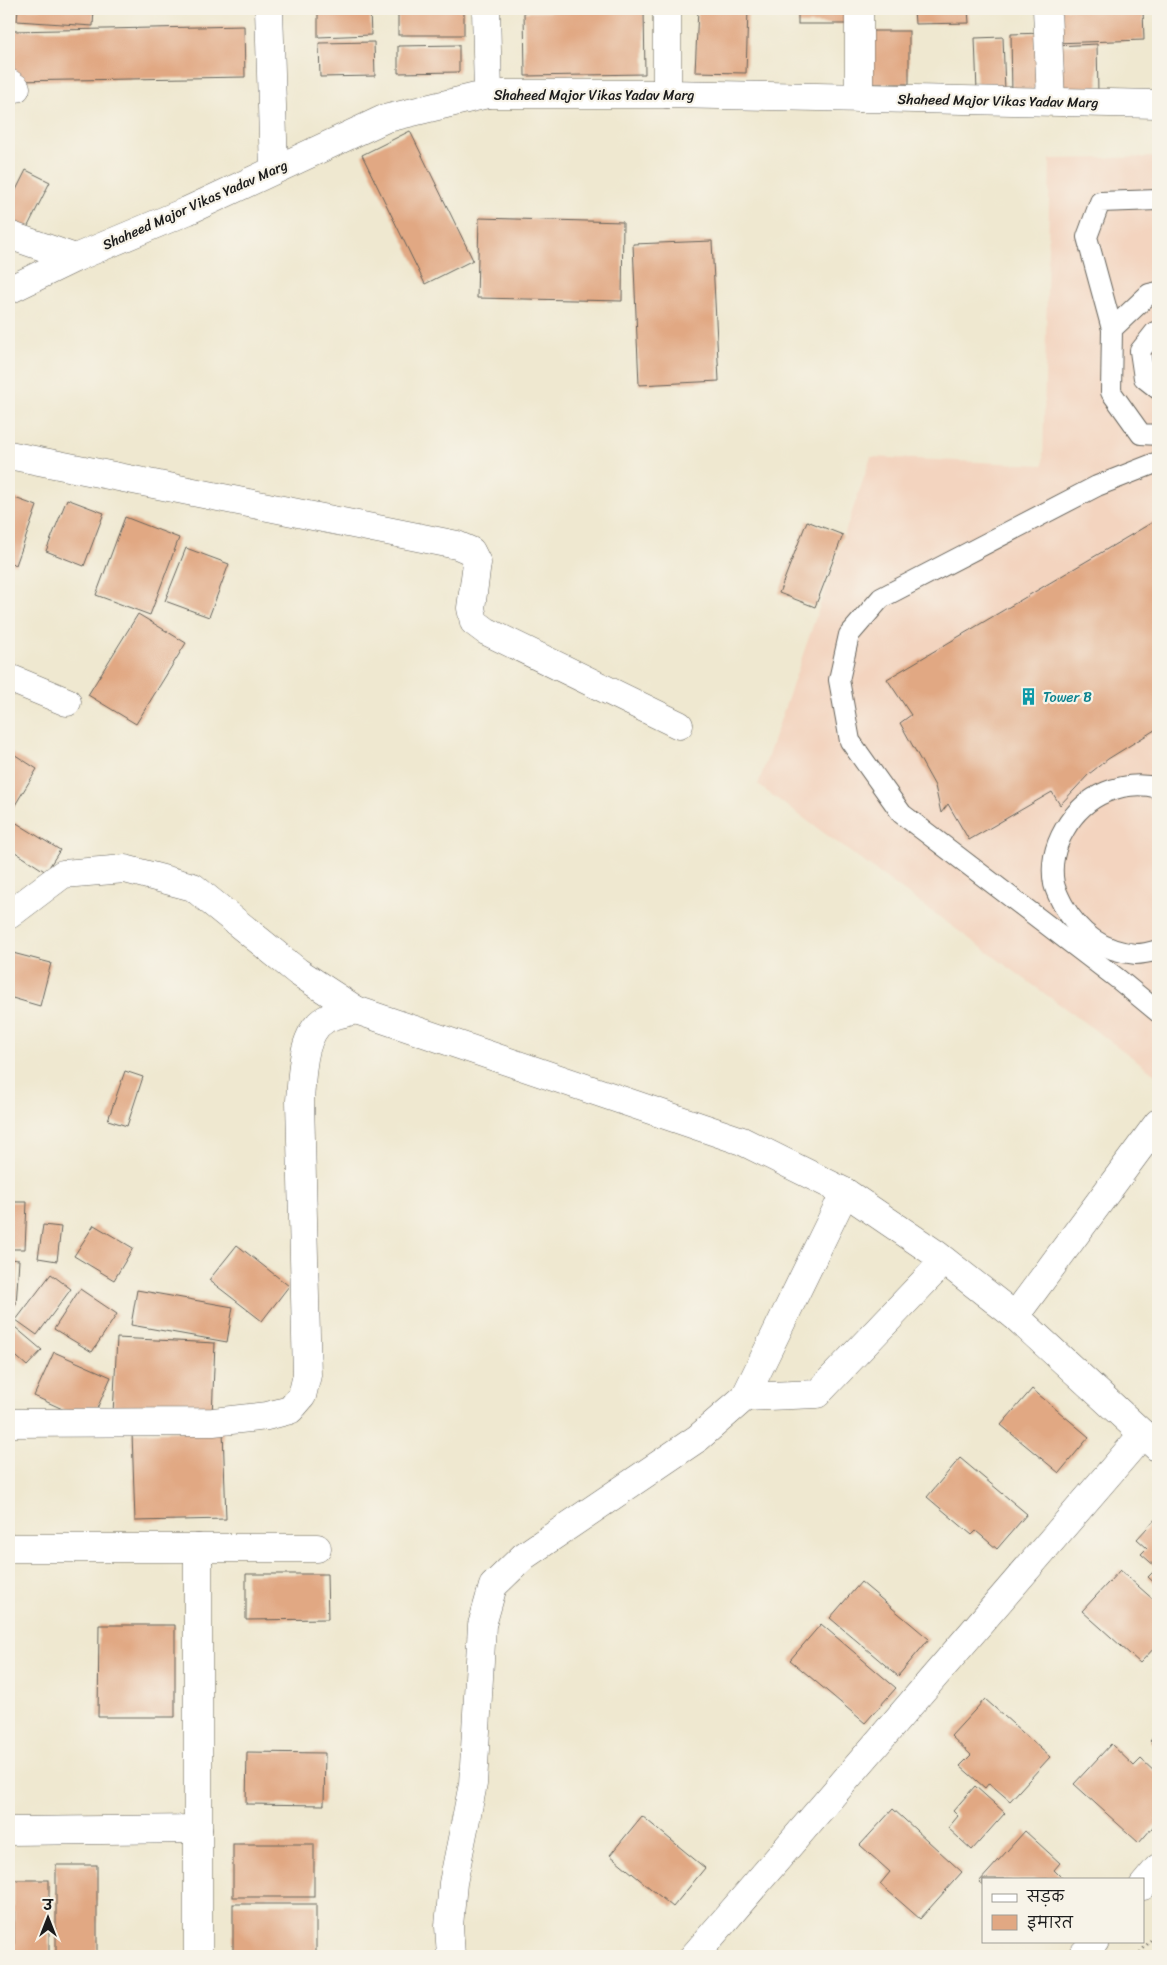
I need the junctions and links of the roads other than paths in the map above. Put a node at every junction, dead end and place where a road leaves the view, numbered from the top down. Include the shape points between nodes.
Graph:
1 (269, 9) edge
2 (486, 9) edge
3 (667, 9) edge
4 (859, 9) edge
5 (1047, 9) edge
6 (488, 94) junction
7 (667, 94) junction
8 (859, 98) junction
9 (1051, 101) junction
10 (1158, 104) edge
11 (274, 170) junction
12 (1158, 200) edge
13 (9, 235) edge
14 (75, 258) junction
15 (9, 290) edge
16 (1158, 292) edge
17 (1112, 329) junction
18 (1158, 332) edge
19 (1158, 389) edge
20 (1158, 435) edge
21 (9, 455) edge
22 (1158, 462) edge
23 (9, 678) edge
24 (67, 702) dead end
25 (680, 724) dead end
26 (1158, 788) edge
27 (1059, 897) junction
28 (9, 915) edge
29 (1034, 915) junction
30 (1158, 950) edge
31 (1123, 952) junction
32 (1118, 979) junction
33 (356, 1010) junction
34 (1158, 1012) edge
35 (1158, 1123) edge
36 (845, 1192) junction
37 (944, 1260) junction
38 (1015, 1316) junction
39 (745, 1397) junction
40 (9, 1423) edge
41 (1151, 1441) edge
42 (9, 1548) edge
43 (198, 1548) junction
44 (317, 1548) dead end
45 (198, 1829) junction
46 (9, 1831) edge
47 (1158, 1868) edge
48 (1144, 1885) edge
49 (1094, 1942) edge
50 (198, 1956) edge
51 (451, 1956) edge
52 (694, 1956) edge
53 (1082, 1956) edge

1 - 11 street
2 - 6 street
3 - 7 street
4 - 8 street
5 - 9 street
6 - 7 street, Shaheed Major Vikas Yadav Marg
6 - 11 street, Shaheed Major Vikas Yadav Marg via 384,119
7 - 8 street, Shaheed Major Vikas Yadav Marg
8 - 9 street, Shaheed Major Vikas Yadav Marg
9 - 10 street, Shaheed Major Vikas Yadav Marg
11 - 14 street, Shaheed Major Vikas Yadav Marg
12 - 17 lane via 1100,202 1087,237
13 - 14 street
14 - 15 street, Shaheed Major Vikas Yadav Marg
16 - 17 lane via 1149,294
17 - 20 lane via 1110,392 1141,434
18 - 19 lane via 1140,351 1144,378
21 - 25 street via 457,545 471,551 477,563 471,608 474,622 486,631
22 - 29 lane via 1097,486 881,598 849,636 839,680 850,741 902,814
23 - 24 street
26 - 27 lane via 1149,785 1120,786 1094,797 1072,816 1057,851 1054,885
27 - 29 lane
27 - 31 lane via 1073,922 1091,939
28 - 33 street via 63,874 125,869 193,887 298,972
29 - 32 lane
30 - 31 lane via 1137,954
31 - 32 lane
32 - 34 lane
33 - 36 street via 742,1141
33 - 40 street via 325,1019 310,1036 302,1064 300,1111 307,1375 302,1396 290,1410 213,1422
35 - 38 street
36 - 37 street
36 - 39 street
37 - 38 street
37 - 39 street via 817,1394
38 - 41 street
39 - 51 street via 698,1438 524,1556 493,1586 482,1626 473,1784 453,1883 449,1926
41 - 52 street
42 - 43 street
43 - 44 street
43 - 45 street
45 - 46 street
45 - 50 street
47 - 48 street
49 - 53 street

